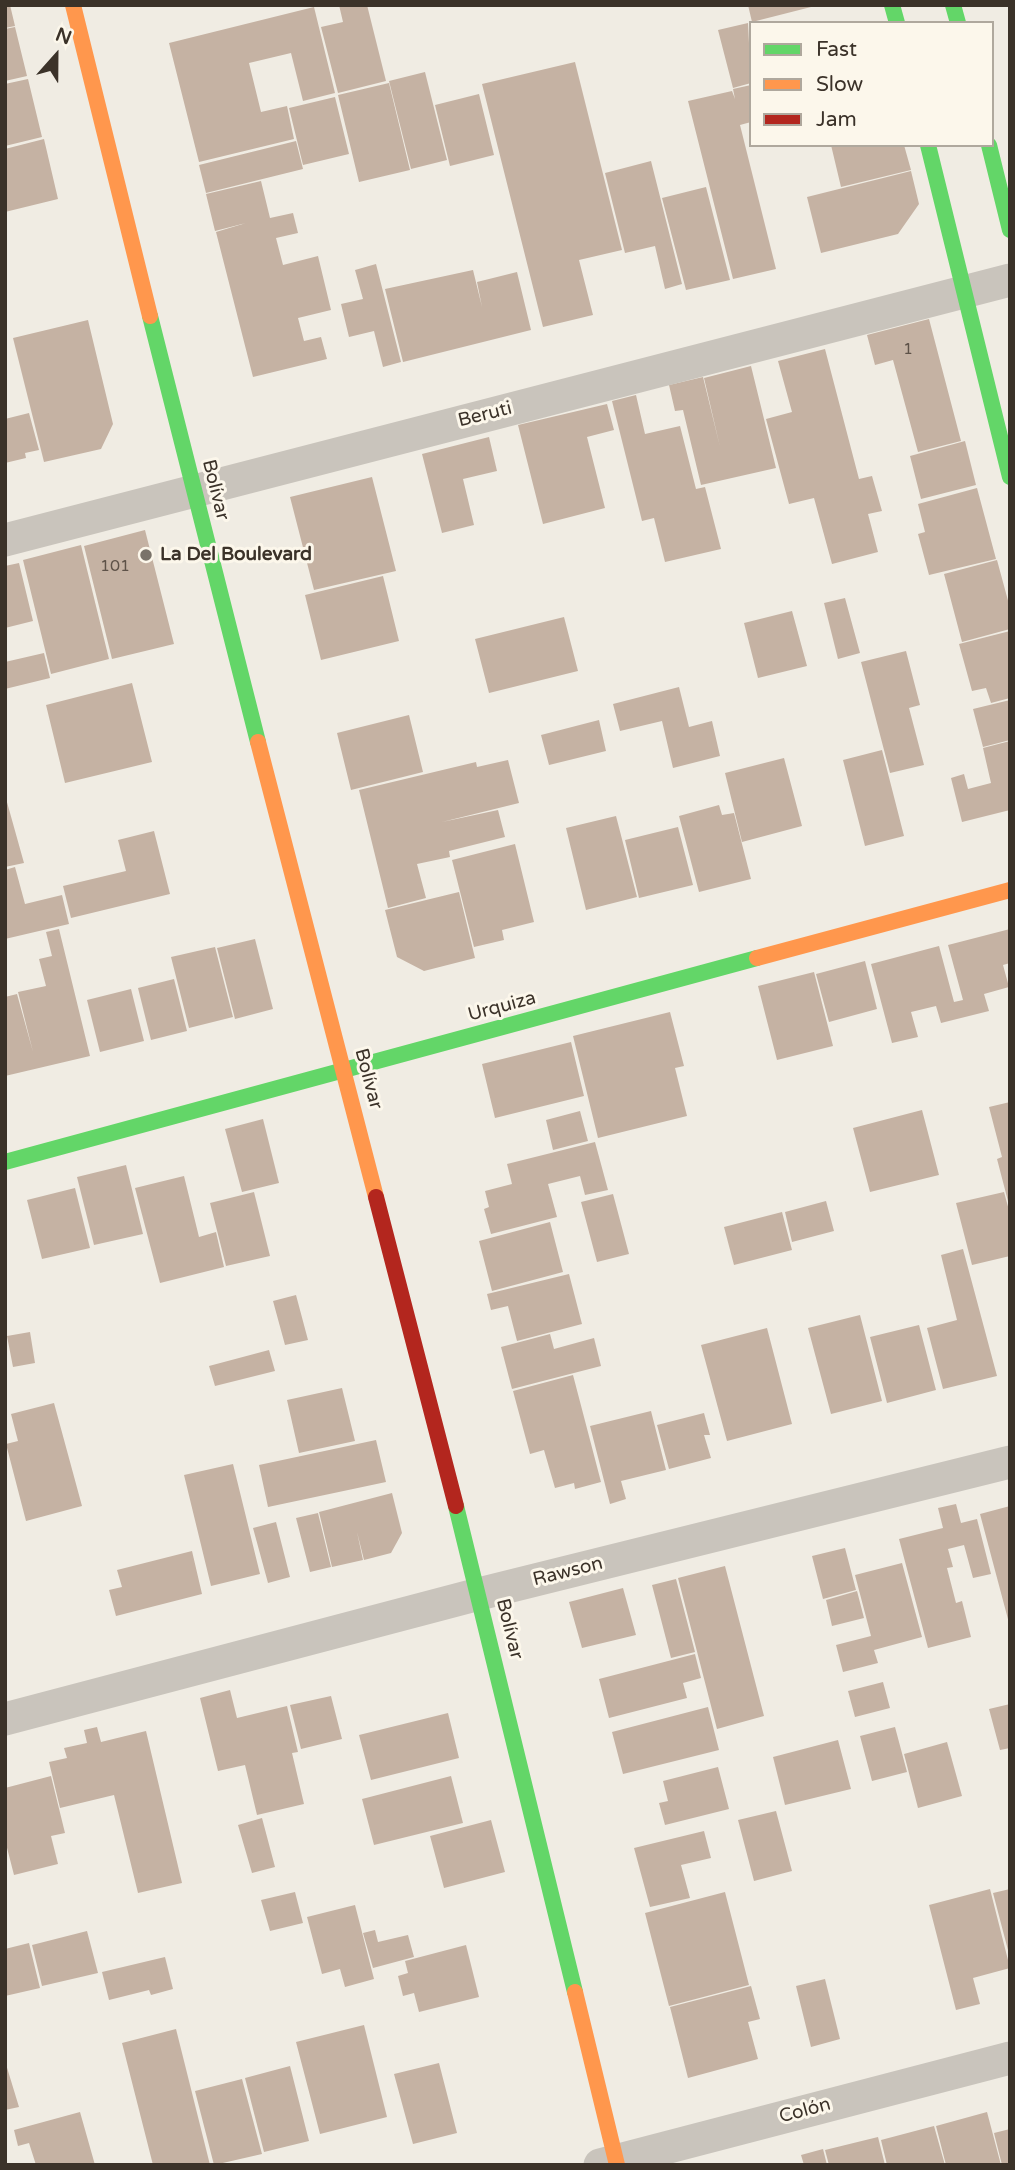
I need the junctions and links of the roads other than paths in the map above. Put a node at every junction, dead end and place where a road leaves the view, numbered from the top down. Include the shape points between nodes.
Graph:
1 (73, 5) edge
2 (929, 147) edge
3 (989, 147) edge
4 (1010, 230) edge
5 (1010, 280) edge
6 (965, 292) junction
7 (1010, 477) edge
8 (193, 490) junction
9 (5, 540) edge
10 (1010, 890) edge
11 (344, 1072) junction
12 (5, 1161) edge
13 (1010, 1462) edge
14 (479, 1594) junction
15 (5, 1719) edge
16 (1010, 2058) edge
17 (611, 2163) edge

1 - 8 street, Bolívar
2 - 6 street
3 - 4 street
5 - 6 street, Beruti
6 - 7 street
6 - 8 street, Beruti
8 - 9 street, Beruti
8 - 11 street, Bolívar
10 - 11 street, Urquiza
11 - 12 street, Urquiza
11 - 14 street, Bolívar
13 - 14 street, Rawson
14 - 15 street, Rawson
14 - 17 street, Bolívar
16 - 17 street, Colón

